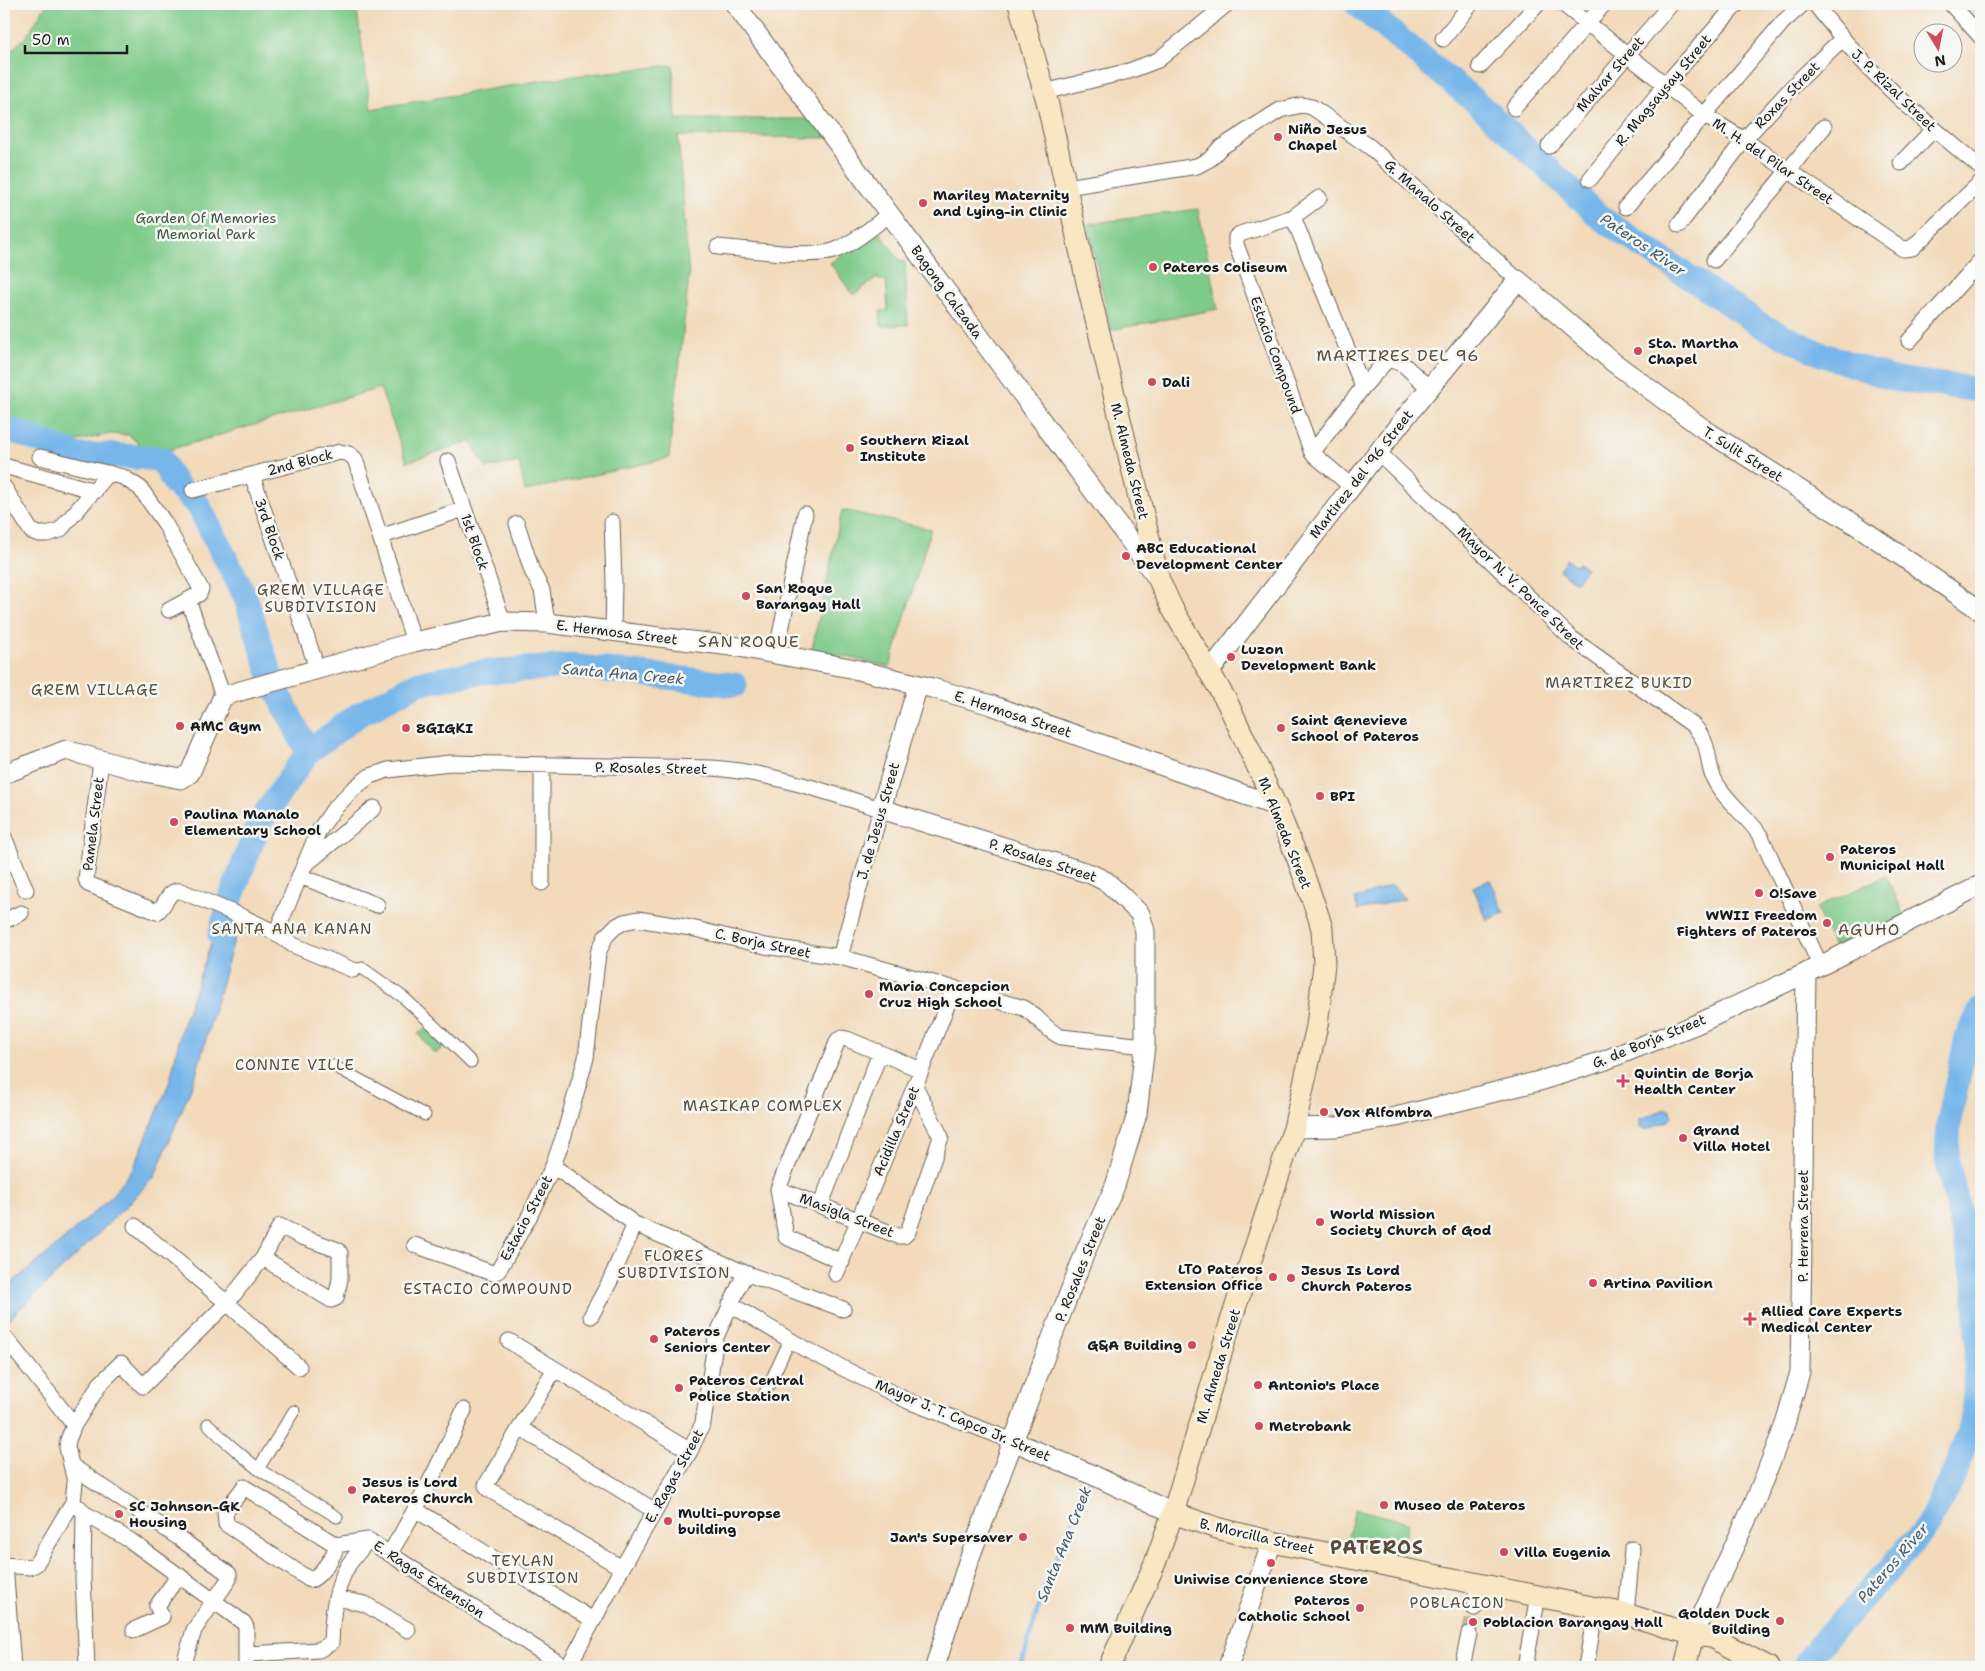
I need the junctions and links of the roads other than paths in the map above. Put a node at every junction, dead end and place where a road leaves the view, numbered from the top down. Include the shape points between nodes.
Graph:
1 (735, 4) edge
2 (1019, 4) edge
3 (1227, 4) edge
4 (1471, 4) edge
5 (1538, 4) edge
6 (1563, 4) edge
7 (1604, 4) edge
8 (1671, 4) edge
9 (1737, 4) edge
10 (1803, 4) edge
11 (1815, 4) edge
12 (1950, 4) edge
13 (1588, 23) junction
14 (1981, 37) edge
15 (1443, 39) dead end
16 (1842, 39) junction
17 (1626, 55) junction
18 (1480, 66) dead end
19 (1664, 85) junction
20 (1044, 92) junction
21 (1514, 108) dead end
22 (1704, 115) junction
23 (1824, 127) dead end
24 (1934, 129) junction
25 (1744, 140) junction
26 (1549, 146) dead end
27 (1900, 163) dead end
28 (1981, 168) edge
29 (1788, 171) junction
30 (1590, 179) dead end
31 (1981, 182) edge
32 (1067, 187) junction
33 (1319, 198) dead end
34 (1626, 207) dead end
35 (890, 214) junction
36 (1293, 217) junction
37 (1679, 225) dead end
38 (718, 247) dead end
39 (1714, 260) dead end
40 (1981, 260) edge
41 (1518, 280) junction
42 (1909, 341) dead end
43 (1363, 387) junction
44 (1429, 388) junction
45 (1378, 452) junction
46 (1312, 453) junction
47 (40, 458) dead end
48 (448, 461) dead end
49 (4, 466) edge
50 (109, 473) junction
51 (252, 475) junction
52 (4, 487) edge
53 (1352, 487) junction
54 (193, 490) dead end
55 (95, 491) junction
56 (464, 509) junction
57 (805, 514) dead end
58 (612, 522) dead end
59 (517, 524) dead end
60 (380, 537) junction
61 (1160, 580) junction
62 (188, 600) junction
63 (169, 610) dead end
64 (1981, 611) edge
65 (503, 622) junction
66 (547, 624) junction
67 (613, 632) junction
68 (414, 642) junction
69 (776, 654) junction
70 (317, 668) junction
71 (1210, 670) junction
72 (918, 685) junction
73 (223, 696) junction
74 (100, 761) junction
75 (542, 765) junction
76 (4, 774) edge
77 (1276, 806) junction
78 (374, 808) dead end
79 (881, 809) junction
80 (5, 842) edge
81 (301, 872) junction
82 (542, 884) dead end
83 (1981, 885) edge
84 (26, 890) dead end
85 (377, 905) dead end
86 (21, 913) dead end
87 (4, 921) edge
88 (276, 933) junction
89 (840, 958) junction
90 (1813, 969) junction
91 (353, 970) joint
92 (954, 988) junction
93 (1145, 1046) junction
94 (880, 1053) junction
95 (471, 1062) dead end
96 (334, 1066) dead end
97 (921, 1070) junction
98 (915, 1086) junction
99 (424, 1115) dead end
100 (1294, 1128) junction
101 (553, 1166) junction
102 (778, 1189) junction
103 (821, 1204) junction
104 (859, 1219) junction
105 (635, 1224) junction
106 (135, 1226) dead end
107 (415, 1245) dead end
108 (262, 1258) junction
109 (745, 1273) junction
110 (227, 1303) junction
111 (730, 1304) junction
112 (843, 1309) dead end
113 (591, 1316) dead end
114 (4, 1336) edge
115 (790, 1340) junction
116 (509, 1341) dead end
117 (299, 1367) dead end
118 (554, 1370) junction
119 (765, 1392) dead end
120 (464, 1410) dead end
121 (294, 1411) dead end
122 (208, 1424) dead end
123 (74, 1425) junction
124 (520, 1428) junction
125 (1013, 1441) junction
126 (690, 1451) junction
127 (72, 1466) junction
128 (258, 1468) junction
129 (73, 1502) junction
130 (416, 1510) junction
131 (655, 1511) junction
132 (84, 1513) junction
133 (1173, 1513) junction
134 (338, 1517) dead end
135 (368, 1540) junction
136 (1272, 1542) junction
137 (336, 1545) junction
138 (1632, 1549) dead end
139 (390, 1553) junction
140 (4, 1565) edge
141 (622, 1568) junction
142 (179, 1575) junction
143 (1478, 1584) junction
144 (1538, 1596) junction
145 (336, 1598) junction
146 (214, 1600) junction
147 (1596, 1607) junction
148 (1474, 1608) tunnel mouth
149 (1626, 1614) junction
150 (593, 1620) junction
151 (134, 1630) dead end
152 (408, 1630) dead end
153 (1468, 1634) tunnel mouth
154 (1694, 1635) junction
155 (246, 1660) edge
156 (14, 1667) edge
157 (87, 1667) edge
158 (183, 1667) edge
159 (567, 1667) edge
160 (935, 1667) edge
161 (1108, 1667) edge
162 (1228, 1667) edge
163 (1462, 1667) edge
164 (1525, 1667) edge
165 (1586, 1667) edge
166 (1685, 1667) edge
167 (1748, 1667) edge
168 (1768, 1667) edge

1 - 35 street, Bagong Calzada
2 - 20 main road, M. Almeda Street
3 - 20 street via 1158,60 1129,71
4 - 15 street
5 - 18 street
6 - 13 street, M. H. del Pilar Street
7 - 13 street
8 - 17 street, Malvar Street
9 - 19 street, R. Magsaysay Street
10 - 22 street via 1783,22
11 - 16 street, J. P. Rizal Street
12 - 14 street
13 - 17 street, M. H. del Pilar Street
13 - 21 street
16 - 24 street, J. P. Rizal Street via 1884,84
16 - 25 street, Roxas Street
17 - 19 street, M. H. del Pilar Street
17 - 26 street, Malvar Street
19 - 22 street, M. H. del Pilar Street
19 - 30 street, R. Magsaysay Street
20 - 32 main road, M. Almeda Street
22 - 25 street, M. H. del Pilar Street
22 - 34 street
23 - 29 street
24 - 27 street
24 - 28 street, J. P. Rizal Street
25 - 29 street, M. H. del Pilar Street
25 - 37 street, Roxas Street
29 - 31 street, M. H. del Pilar Street via 1907,250
29 - 39 street
32 - 41 street, G. Manalo Street via 1197,166 1280,110 1302,105 1312,107 1370,147
32 - 61 main road, M. Almeda Street via 1089,291
33 - 36 street, Estacio Compound
35 - 38 street via 851,242 828,253
35 - 61 street, Bagong Calzada
36 - 43 street
36 - 46 street, Estacio Compound via 1240,234 1236,244
40 - 42 street
41 - 44 street, Martirez del '96 Street
41 - 64 street, T. Sulit Street via 1613,362 1705,430 1859,527
43 - 44 street via 1390,359 1404,365
43 - 46 street
44 - 45 street, Martirez del '96 Street
45 - 53 street, Martirez del '96 Street
45 - 90 street, Mayor N. V. Ponce Street via 1571,638 1661,701 1702,735 1707,743 1715,782 1761,837
46 - 53 street, Estacio Compound
47 - 50 street
48 - 56 street, 1st Block
49 - 55 street
50 - 55 street
50 - 62 street via 123,476 140,488 164,522 200,585 199,594
51 - 54 street, 2nd Block
51 - 60 street, 2nd Block via 340,452 349,454 355,459
51 - 70 street, 3rd Block
52 - 55 street via 31,531 39,534 60,530
53 - 71 street, Martirez del '96 Street
56 - 60 street
56 - 65 street, 1st Block
57 - 69 street
58 - 67 street
59 - 66 street via 532,571 542,590
60 - 68 street, 2nd Block
61 - 71 main road, M. Almeda Street via 1172,608
62 - 63 street
62 - 73 street
65 - 66 street, E. Hermosa Street
65 - 68 street, E. Hermosa Street
66 - 67 street, E. Hermosa Street
67 - 69 street, E. Hermosa Street
68 - 70 street, E. Hermosa Street
69 - 72 street, E. Hermosa Street
70 - 73 street, E. Hermosa Street
71 - 77 main road, M. Almeda Street
72 - 77 street, E. Hermosa Street via 992,705
72 - 79 street, J. de Jesus Street
73 - 74 street via 190,773 185,777 170,777
74 - 76 street via 66,750
74 - 88 street, Pamela Street via 87,882 157,912 177,890
75 - 79 street, P. Rosales Street via 743,770
75 - 81 street, P. Rosales Street via 450,763 388,770 370,776 333,810 318,832
75 - 82 street
77 - 100 main road, M. Almeda Street via 1318,915 1324,964 1317,1026
78 - 81 street
79 - 89 street, J. de Jesus Street
79 - 93 street, P. Rosales Street via 1092,874 1120,893 1140,914 1146,931
80 - 84 street
81 - 85 street
81 - 88 street, P. Rosales Street
83 - 90 street, G. de Borja Street
86 - 87 street
88 - 91 street, Pamela Street via 293,945
89 - 92 street, C. Borja Street
89 - 101 street, C. Borja Street via 638,919 615,927 606,936 598,953 586,1058
90 - 100 street, G. de Borja Street via 1697,1024 1603,1061 1543,1080 1396,1117 1336,1127
90 - 154 street, P. Herrera Street via 1800,1372 1784,1427 1756,1499
91 - 95 street via 362,968 403,997
92 - 93 street, C. Borja Street via 1024,1008 1061,1037
92 - 97 street, Acidilla Street
93 - 125 street, P. Rosales Street via 1137,1114 1115,1186 1082,1260
94 - 97 street
94 - 102 street via 842,1038 838,1040
94 - 103 street
96 - 99 street
97 - 98 street, Acidilla Street
98 - 104 street, Acidilla Street
98 - 104 street, Masigla Street via 941,1137 908,1232 898,1236
100 - 133 main road, M. Almeda Street
101 - 105 street
101 - 107 street, Estacio Street via 528,1219 495,1273
102 - 103 street, Masigla Street
102 - 104 street, Acidilla Street via 786,1237 839,1268
103 - 104 street, Masigla Street
105 - 109 street
105 - 113 street
106 - 110 street
108 - 108 street via 280,1226 335,1248 340,1253 336,1298 331,1300
108 - 110 street
109 - 111 street, E. Ragas Street
109 - 112 street
110 - 117 street
110 - 123 street via 143,1386 121,1363 100,1384
111 - 115 street, Mayor J. T. Capco Jr. Street
111 - 126 street, E. Ragas Street via 716,1337 703,1423
114 - 123 street
115 - 119 street
115 - 125 street, Mayor J. T. Capco Jr. Street via 908,1401
116 - 118 street
118 - 124 street
118 - 126 street
120 - 130 street
121 - 128 street
122 - 128 street
123 - 127 street via 66,1444
124 - 131 street
124 - 141 street via 487,1482 488,1489
125 - 133 street, Mayor J. T. Capco Jr. Street
125 - 160 street, P. Rosales Street via 967,1565
126 - 131 street, E. Ragas Street
127 - 129 street via 75,1482
127 - 146 street via 227,1572 229,1579
128 - 134 street
129 - 132 street
129 - 140 street via 36,1564 30,1567
130 - 139 street
130 - 150 street
131 - 141 street, E. Ragas Street
132 - 142 street
132 - 157 street
133 - 136 main road, B. Morcilla Street
133 - 161 main road, M. Almeda Street via 1155,1563
135 - 137 street
135 - 139 street, E. Ragas Extension
135 - 145 street, E. Ragas Extension via 349,1565
136 - 143 main road, B. Morcilla Street
136 - 162 street
137 - 137 street via 244,1487 225,1512 226,1524 310,1580 315,1580 336,1550
138 - 149 street
139 - 159 street, E. Ragas Extension
140 - 156 street
141 - 150 street, E. Ragas Street
142 - 146 street
142 - 151 street via 157,1606 162,1617
143 - 144 main road, B. Morcilla Street
143 - 148 street
144 - 147 main road, B. Morcilla Street
144 - 164 street
145 - 152 street via 365,1604
145 - 155 street, E. Ragas Extension via 331,1643 326,1648
146 - 155 street, E. Ragas Extension via 245,1624
146 - 158 street via 194,1630
147 - 149 main road, B. Morcilla Street
147 - 165 street
149 - 154 main road, B. Morcilla Street
150 - 159 street, E. Ragas Street
153 - 163 street
154 - 166 main road, P. Herrera Street
154 - 167 main road, B. Morcilla Street via 1707,1646
154 - 168 main road, B. Morcilla Street via 1711,1638

